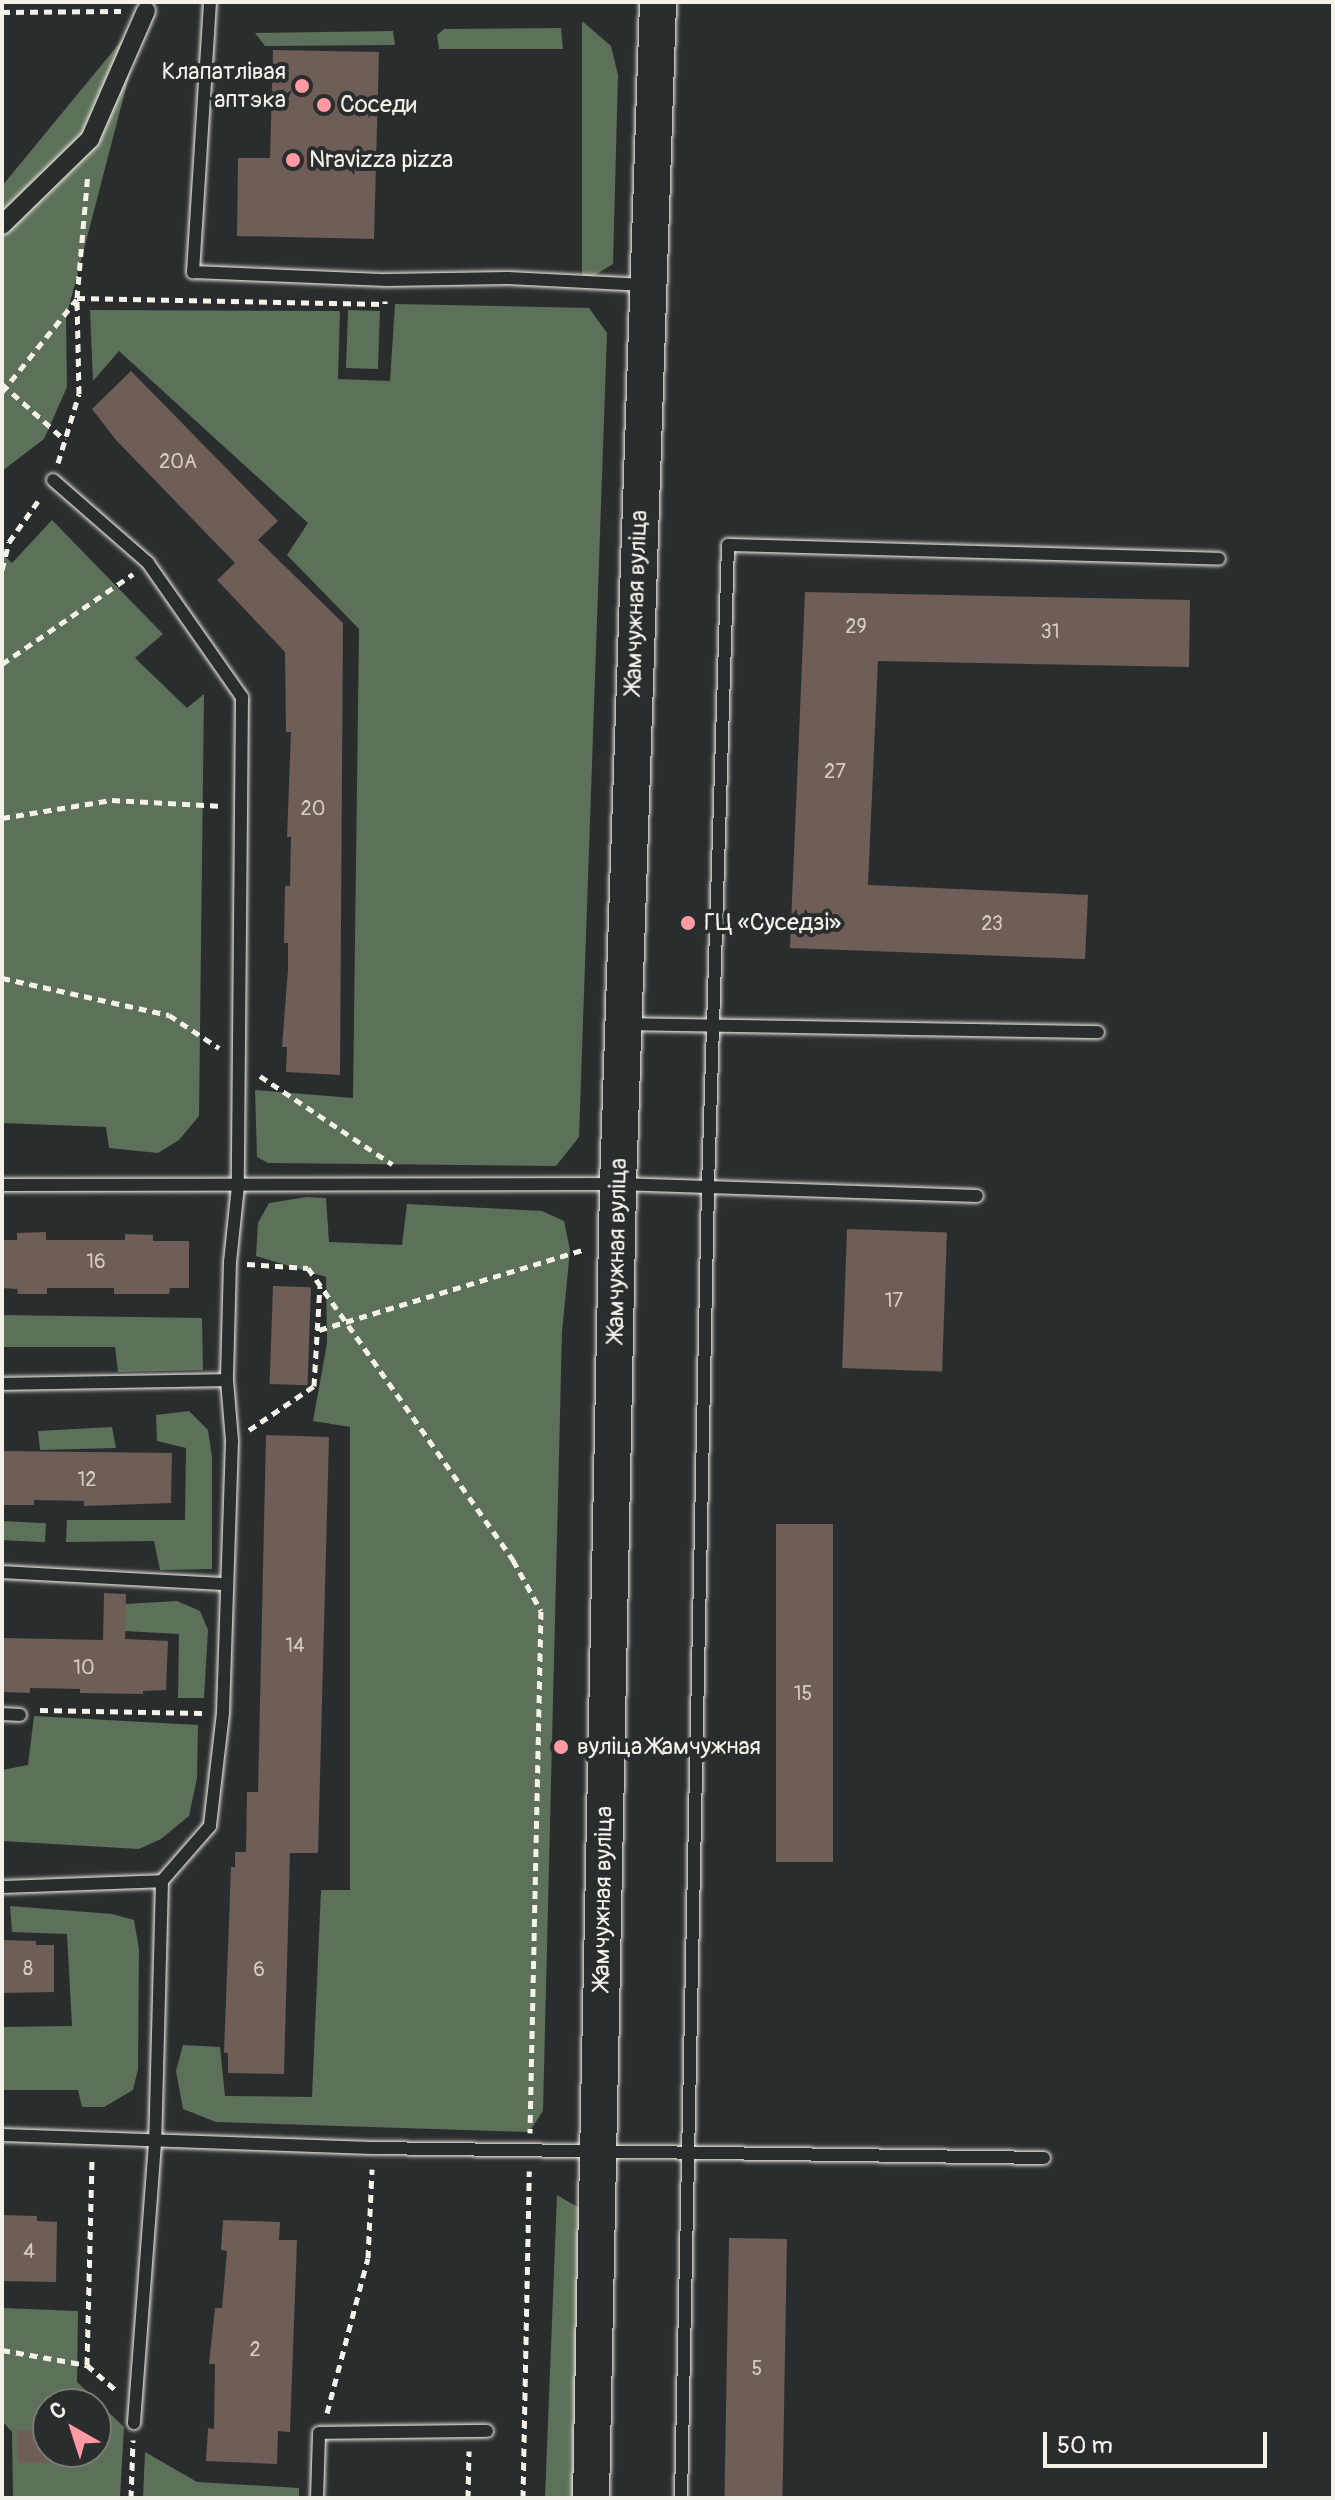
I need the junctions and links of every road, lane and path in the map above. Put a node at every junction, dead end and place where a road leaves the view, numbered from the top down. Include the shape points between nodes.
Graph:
1 (210, 2) edge
2 (658, 2) edge
3 (146, 11) dead end
4 (2, 225) edge
5 (387, 280) junction
6 (645, 285) junction
7 (77, 298) junction
8 (4, 388) edge
9 (65, 440) junction
10 (53, 480) junction
11 (1219, 559) dead end
12 (148, 563) junction
13 (2, 570) edge
14 (2, 664) edge
15 (241, 807) junction
16 (2, 818) edge
17 (623, 1024) junction
18 (713, 1026) junction
19 (1098, 1032) dead end
20 (618, 1184) junction
21 (2, 1185) edge
22 (238, 1186) junction
23 (708, 1186) junction
24 (977, 1196) dead end
25 (617, 1240) junction
26 (230, 1262) junction
27 (320, 1285) junction
28 (346, 1322) junction
29 (319, 1330) junction
30 (227, 1380) junction
31 (2, 1384) edge
32 (232, 1441) junction
33 (2, 1572) edge
34 (226, 1584) junction
35 (223, 1713) junction
36 (2, 1714) edge
37 (20, 1715) joint
38 (162, 1881) junction
39 (2, 1887) edge
40 (2, 2135) edge
41 (92, 2137) junction
42 (155, 2143) junction
43 (373, 2148) junction
44 (529, 2149) junction
45 (597, 2149) junction
46 (688, 2151) junction
47 (1044, 2158) dead end
48 (2, 2350) edge
49 (87, 2365) junction
50 (135, 2406) junction
51 (134, 2423) joint
52 (469, 2431) junction
53 (487, 2431) dead end
54 (319, 2433) junction
55 (131, 2498) edge
56 (317, 2498) edge
57 (468, 2498) edge
58 (523, 2498) edge
59 (591, 2498) edge
60 (681, 2498) edge

1 - 5 lane via 193,272
2 - 6 main road, Жамчужная вуліца
3 - 4 street via 90,139
5 - 6 lane via 508,278
5 - 7 path via 385,304
6 - 17 main road, Жамчужная вуліца
7 - 8 path
7 - 9 path via 79,394
8 - 9 path
9 - 10 path
10 - 12 lane
10 - 13 path via 9,542
11 - 18 lane via 728,545
12 - 14 path
12 - 15 lane via 242,697
15 - 16 path via 112,800
15 - 22 lane
17 - 18 lane
17 - 20 main road, Жамчужная вуліца
18 - 19 lane
18 - 23 lane
20 - 22 lane
20 - 23 lane
20 - 25 main road, Жамчужная вуліца
21 - 22 lane
22 - 26 lane
23 - 24 lane
23 - 46 lane
25 - 28 path
25 - 45 main road, Жамчужная вуліца
26 - 27 path via 308,1268
26 - 30 lane
27 - 28 path
27 - 29 path
28 - 29 path
28 - 44 path via 513,1560 541,1611
29 - 32 path via 314,1386
30 - 31 lane
30 - 32 lane
32 - 34 lane
33 - 34 lane
34 - 35 lane
35 - 37 path via 33,1710
35 - 38 lane via 210,1826
36 - 37 lane
38 - 39 lane
38 - 42 lane
40 - 41 lane
41 - 42 lane
41 - 49 path
42 - 43 lane
42 - 50 lane
43 - 44 lane
43 - 54 path via 368,2258 334,2396
44 - 45 lane
44 - 58 path
45 - 46 lane
45 - 59 main road, Жамчужная вуліца
46 - 47 lane
46 - 60 lane
48 - 49 path
49 - 50 path
50 - 51 lane
51 - 55 path
52 - 53 lane
52 - 54 lane
52 - 57 path
54 - 56 lane

